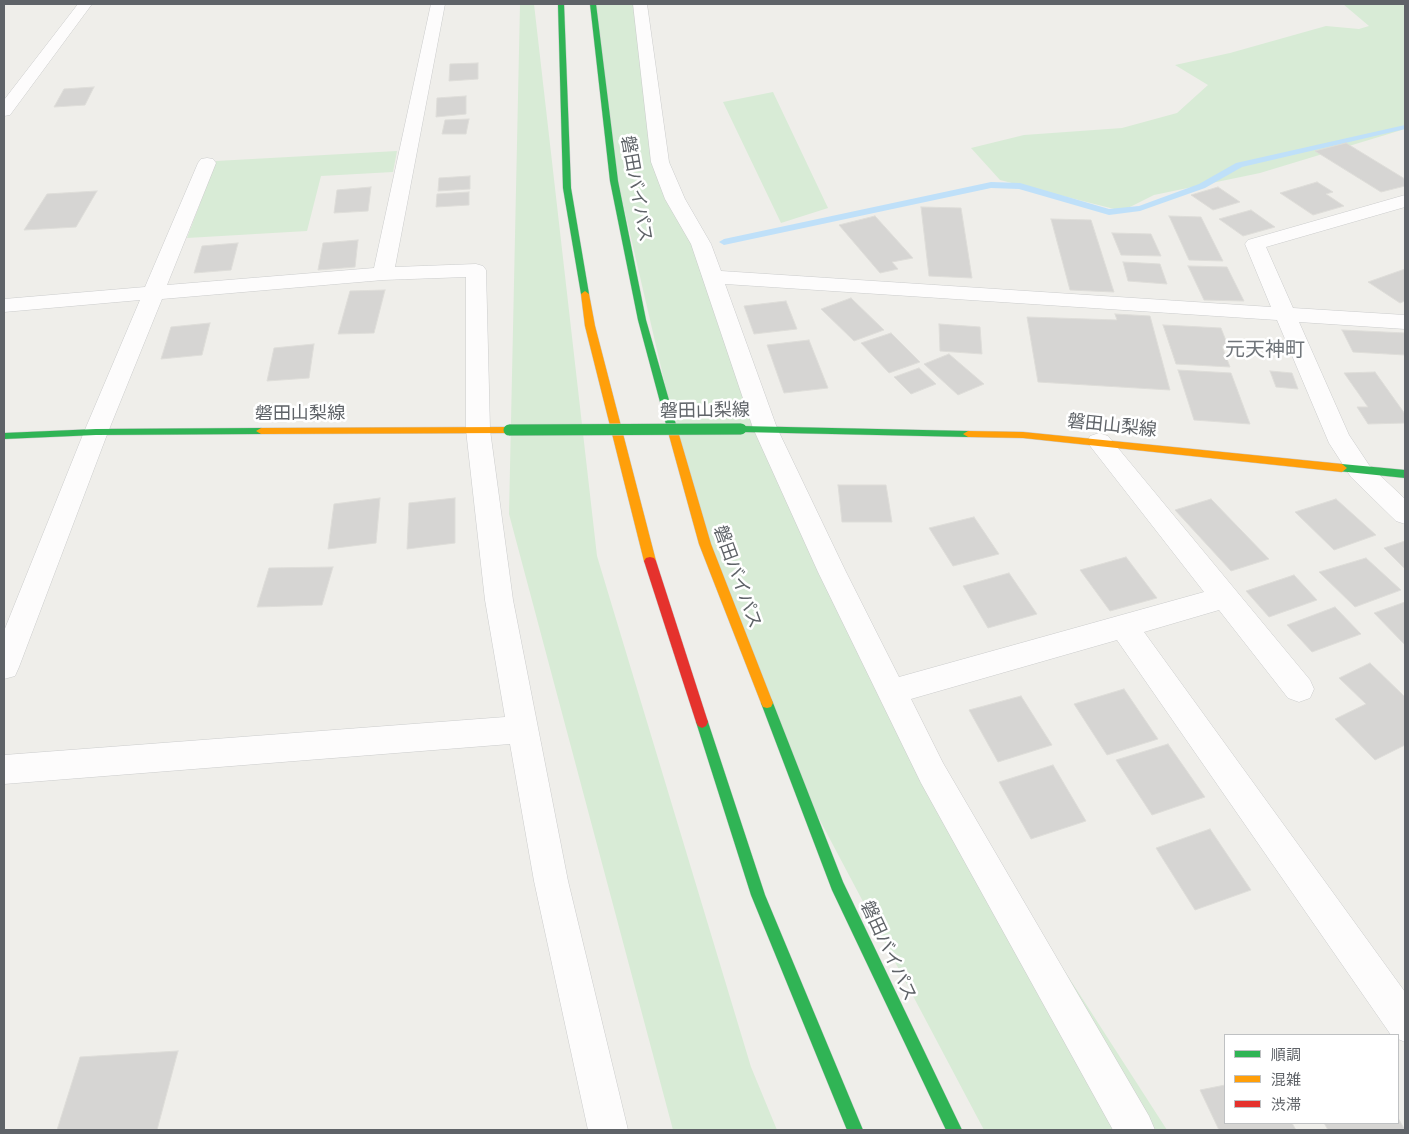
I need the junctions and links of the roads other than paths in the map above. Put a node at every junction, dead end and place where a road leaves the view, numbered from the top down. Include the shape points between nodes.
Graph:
1 (85, 4) edge
2 (438, 4) edge
3 (562, 4) edge
4 (593, 4) edge
5 (644, 5) edge
6 (4, 111) edge
7 (207, 163) dead end
8 (1405, 201) edge
9 (383, 274) junction
10 (712, 277) junction
11 (152, 293) junction
12 (4, 305) edge
13 (1286, 316) junction
14 (1405, 322) edge
15 (753, 428) junction
16 (493, 430) junction
17 (96, 432) junction
18 (4, 436) edge
19 (1099, 442) junction
20 (1360, 471) junction
21 (1405, 474) edge
22 (1405, 514) edge
23 (1226, 597) junction
24 (1123, 626) junction
25 (4, 667) edge
26 (1299, 689) dead end
27 (892, 692) junction
28 (523, 729) junction
29 (4, 770) edge
30 (1405, 1023) edge
31 (608, 1130) edge
32 (855, 1130) edge
33 (954, 1130) edge
34 (1135, 1130) edge

1 - 6 street
2 - 9 street
3 - 32 main road via 567,188 590,326 647,553 758,895
4 - 33 main road, 磐田バイパス via 614,181 642,320 705,544 837,885
5 - 10 street via 660,162 675,199 701,244
7 - 11 street
8 - 13 street via 1255,244
9 - 11 street
9 - 16 street via 476,270
10 - 13 street
10 - 15 street
11 - 12 street
11 - 17 street
13 - 14 street
13 - 20 street via 1338,437
15 - 16 main road, 磐田山梨線, bridge
15 - 19 main road, 磐田山梨線 via 1023,435
15 - 27 street via 832,572
16 - 17 main road, 磐田山梨線
16 - 28 street via 499,600
17 - 18 main road, 磐田山梨線
17 - 25 street
19 - 20 main road, 磐田山梨線
19 - 23 street
20 - 21 main road, 磐田山梨線
20 - 22 street
23 - 24 street
23 - 26 street
24 - 27 street
24 - 30 street
27 - 34 street via 932,773
28 - 29 street
28 - 31 street via 551,881

